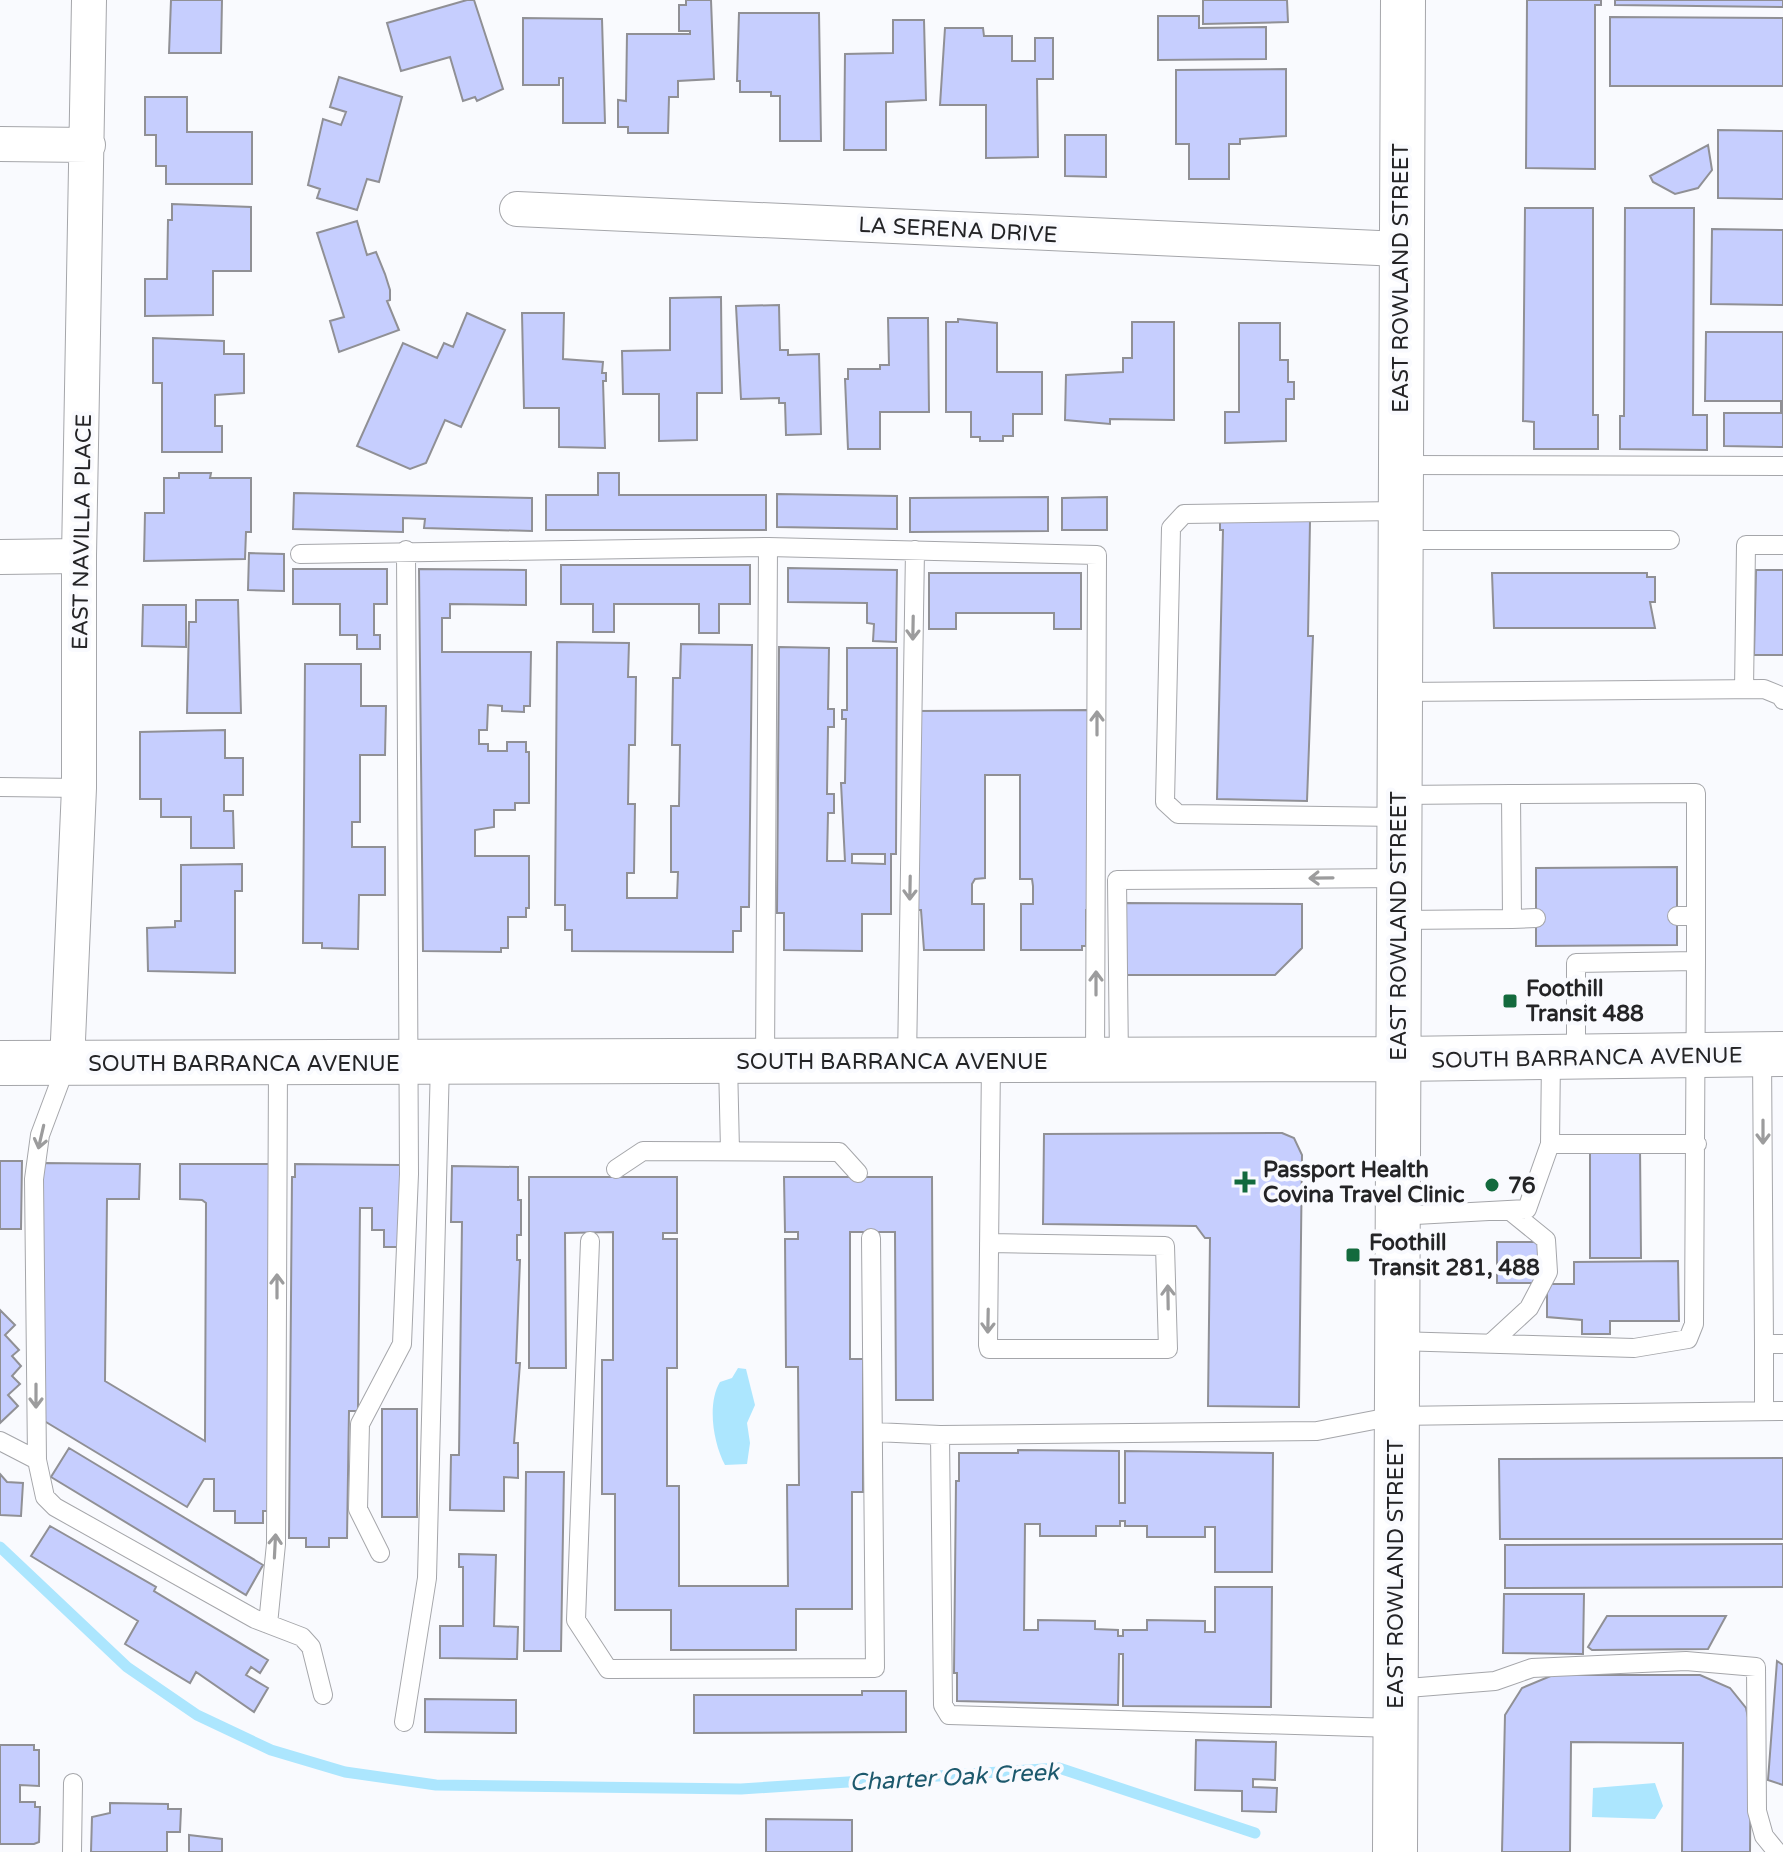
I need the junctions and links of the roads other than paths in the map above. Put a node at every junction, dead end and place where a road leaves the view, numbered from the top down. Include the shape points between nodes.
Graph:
1 (89, 0) edge
2 (1403, 0) edge
3 (0, 144) edge
4 (88, 145) junction
5 (517, 209) dead end
6 (1400, 249) junction
7 (1399, 465) junction
8 (1783, 466) edge
9 (1399, 525) junction
10 (1670, 540) dead end
11 (1783, 545) edge
12 (768, 547) junction
13 (406, 550) junction
14 (915, 550) junction
15 (300, 554) dead end
16 (79, 556) junction
17 (0, 557) edge
18 (1744, 689) junction
19 (1399, 692) junction
20 (1783, 700) edge
21 (0, 787) edge
22 (79, 788) junction
23 (1511, 794) junction
24 (1399, 806) junction
25 (1399, 899) junction
26 (1536, 918) dead end
27 (1512, 919) junction
28 (1696, 961) junction
29 (1773, 1054) edge
30 (1696, 1055) junction
31 (1563, 1057) junction
32 (1398, 1059) junction
33 (907, 1061) junction
34 (991, 1061) junction
35 (1107, 1061) junction
36 (424, 1062) junction
37 (746, 1062) junction
38 (0, 1063) edge
39 (67, 1063) junction
40 (278, 1063) junction
41 (1550, 1144) junction
42 (1697, 1144) junction
43 (730, 1151) junction
44 (616, 1169) dead end
45 (858, 1173) dead end
46 (1509, 1210) junction
47 (1397, 1216) junction
48 (871, 1238) dead end
49 (590, 1241) dead end
50 (989, 1243) junction
51 (1396, 1341) junction
52 (1491, 1343) junction
53 (1764, 1344) junction
54 (1783, 1344) edge
55 (1764, 1411) junction
56 (1783, 1411) edge
57 (1395, 1416) junction
58 (875, 1432) junction
59 (940, 1435) junction
60 (0, 1441) edge
61 (37, 1460) junction
62 (380, 1553) dead end
63 (268, 1624) junction
64 (323, 1695) dead end
65 (1395, 1709) junction
66 (404, 1722) dead end
67 (73, 1783) dead end
68 (1395, 1849) edge
69 (72, 1852) edge
70 (1777, 1852) edge

1 - 4 street, EAST NAVILLA PLACE
2 - 6 main road, EAST ROWLAND STREET
3 - 4 street
4 - 16 street, EAST NAVILLA PLACE
5 - 6 street, LA SERENA DRIVE
6 - 7 main road, EAST ROWLAND STREET
7 - 8 lane
7 - 9 main road, EAST ROWLAND STREET
9 - 10 lane
9 - 19 main road, EAST ROWLAND STREET
9 - 24 lane via 1184,514 1171,528 1165,802 1178,814
11 - 18 lane via 1746,545
12 - 13 lane
12 - 14 lane
12 - 37 lane
13 - 15 lane
13 - 36 lane
14 -> 33 lane
35 -> 14 lane via 1097,555
16 - 17 street
16 - 22 street, EAST NAVILLA PLACE
18 - 19 lane
18 - 20 lane via 1764,689
19 - 24 main road, EAST ROWLAND STREET
21 - 22 lane
22 - 39 street, EAST NAVILLA PLACE
23 - 24 lane
23 - 27 lane
23 - 28 lane via 1696,793 1686,916
24 - 25 main road, EAST ROWLAND STREET
25 - 27 lane
25 - 32 main road, EAST ROWLAND STREET
25 -> 35 lane via 1117,880
26 - 27 lane
28 - 30 lane
28 - 31 lane via 1575,954
29 - 30 main road, SOUTH BARRANCA AVENUE
29 -> 53 lane
30 - 31 main road, SOUTH BARRANCA AVENUE
30 - 42 lane
31 - 32 main road, SOUTH BARRANCA AVENUE
31 - 41 lane
32 - 35 main road, SOUTH BARRANCA AVENUE
32 - 47 main road, EAST ROWLAND STREET
33 - 34 main road, SOUTH BARRANCA AVENUE
33 - 37 main road, SOUTH BARRANCA AVENUE
34 - 35 main road, SOUTH BARRANCA AVENUE
34 - 50 lane
36 - 37 main road, SOUTH BARRANCA AVENUE
36 - 40 main road, SOUTH BARRANCA AVENUE
36 - 62 lane via 402,1344 360,1424 358,1509
36 - 66 lane via 427,1578
37 - 43 lane
38 - 39 main road, SOUTH BARRANCA AVENUE
39 - 40 main road, SOUTH BARRANCA AVENUE
39 -> 61 lane via 40,1135 34,1179
63 -> 40 lane via 276,1544
41 - 42 lane
41 - 46 lane via 1527,1209
42 - 52 lane via 1694,1324 1688,1339 1634,1348
43 - 44 lane via 643,1151
43 - 45 lane via 839,1152
46 - 47 lane
46 - 52 lane via 1546,1240 1548,1272 1529,1308
47 - 51 main road, EAST ROWLAND STREET
48 - 58 lane
49 - 58 lane via 576,1620 608,1669 875,1668
50 -> 50 lane via 989,1349 1168,1349 1165,1246
51 - 52 lane
51 - 57 main road, EAST ROWLAND STREET
53 - 54 lane
53 - 55 lane
55 - 56 lane
55 - 57 lane
57 - 59 lane via 1317,1431
57 - 65 main road, EAST ROWLAND STREET
58 - 59 lane
59 - 65 lane via 943,1694 949,1715
60 - 61 lane
61 - 63 lane via 45,1497 55,1507
63 - 64 lane via 302,1637 311,1647
65 - 68 main road, EAST ROWLAND STREET
65 - 70 lane via 1532,1668 1686,1661 1756,1667 1757,1811 1764,1836
67 - 69 lane

